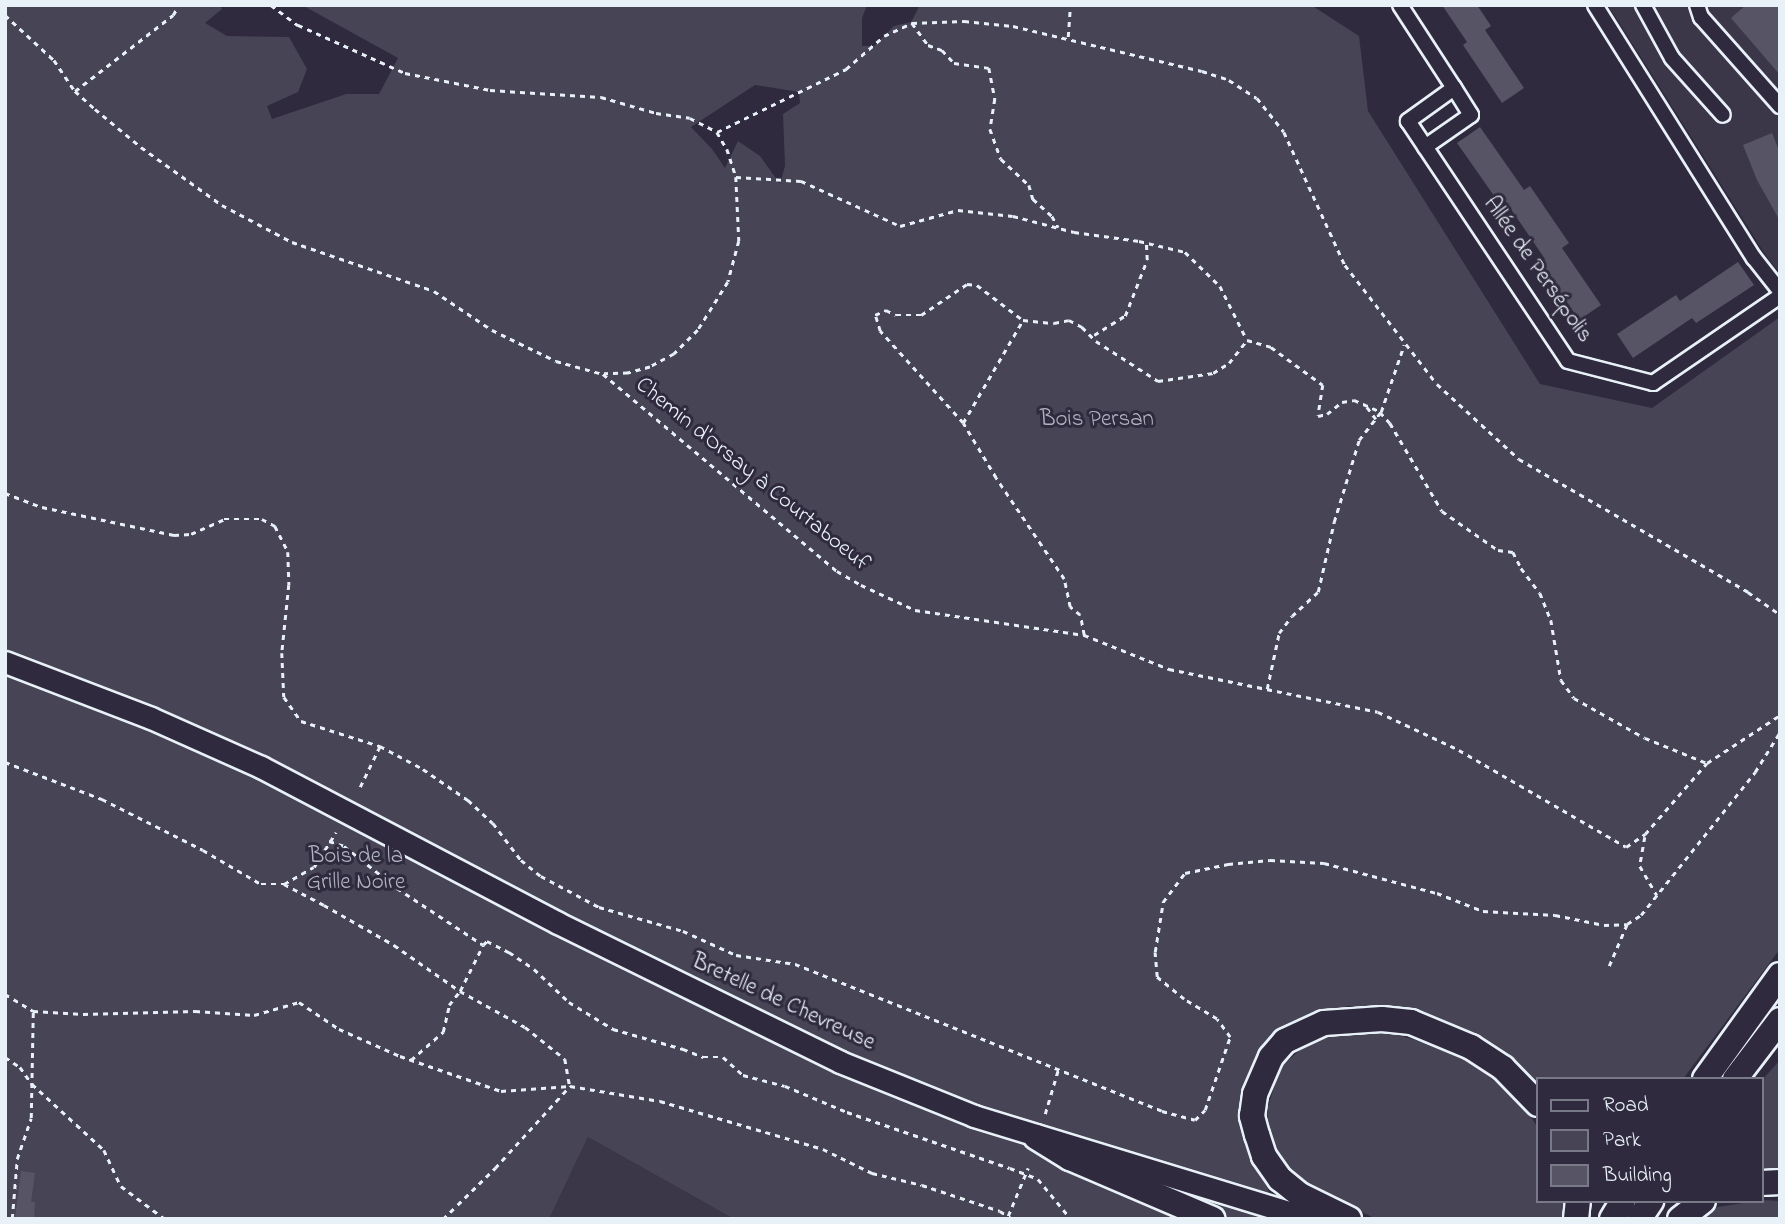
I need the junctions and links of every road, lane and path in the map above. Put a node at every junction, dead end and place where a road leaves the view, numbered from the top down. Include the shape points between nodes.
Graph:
1 (179, 5) edge
2 (271, 5) edge
3 (1070, 5) edge
4 (1400, 5) edge
5 (1595, 5) edge
6 (1643, 5) edge
7 (1697, 5) edge
8 (5, 15) edge
9 (912, 23) junction
10 (1068, 37) junction
11 (1454, 88) junction
12 (75, 91) junction
13 (1780, 106) edge
14 (1723, 115) dead end
15 (717, 132) junction
16 (1425, 147) junction
17 (736, 177) junction
18 (1058, 227) junction
19 (1146, 242) junction
20 (1780, 293) edge
21 (1023, 320) junction
22 (1094, 335) dead end
23 (1247, 340) junction
24 (1404, 343) junction
25 (603, 374) junction
26 (1366, 405) junction
27 (1375, 411) dead end
28 (1381, 412) junction
29 (1376, 419) junction
30 (963, 423) junction
31 (5, 493) edge
32 (1780, 614) edge
33 (1084, 635) junction
34 (5, 662) edge
35 (1267, 689) junction
36 (1780, 715) edge
37 (1780, 732) edge
38 (380, 746) junction
39 (5, 762) edge
40 (1707, 763) junction
41 (360, 787) dead end
42 (337, 832) dead end
43 (1645, 834) junction
44 (329, 841) junction
45 (284, 884) junction
46 (1657, 895) junction
47 (1627, 923) junction
48 (483, 945) junction
49 (1609, 966) dead end
50 (1780, 975) edge
51 (460, 991) junction
52 (5, 994) edge
53 (33, 1011) junction
54 (1780, 1020) edge
55 (5, 1057) edge
56 (411, 1060) junction
57 (1058, 1070) junction
58 (1706, 1077) edge
59 (1737, 1077) edge
60 (32, 1084) junction
61 (569, 1086) junction
62 (1536, 1102) edge
63 (1040, 1125) junction
64 (1028, 1168) dead end
65 (1026, 1174) junction
66 (1622, 1203) edge
67 (1650, 1203) edge
68 (1700, 1203) edge
69 (1008, 1216) junction
70 (12, 1219) edge
71 (164, 1219) edge
72 (443, 1219) edge
73 (1013, 1219) edge
74 (1071, 1219) edge
75 (1212, 1219) edge
76 (1311, 1219) edge
77 (1349, 1219) edge
78 (1612, 1219) edge
79 (1639, 1219) edge
80 (1680, 1219) edge

1 - 12 path via 173,15
2 - 15 path via 298,25 405,73 490,90 601,97 690,118
3 - 10 path
4 - 11 street
5 - 20 street
6 - 14 street via 1672,58
7 - 13 street via 1701,17
8 - 12 path, Chemin d'Orsay à Courtaboeuf via 54,60
9 - 10 path via 964,21
9 - 15 path via 884,36 846,69
9 - 18 path via 928,45 954,62 989,68 995,99 990,129 1001,159 1029,185 1033,199
10 - 24 path via 1202,71 1229,80 1257,98 1284,131 1345,265
11 - 16 street, Allée de Persépolis via 1408,121
11 - 16 street via 1471,115
12 - 25 path, Chemin d'Orsay à Courtaboeuf via 141,147 222,205 292,242 434,291 503,335 556,361
15 - 17 path
16 - 20 street, Allée de Persépolis via 1568,361 1653,383
17 - 18 path via 801,181 900,226 958,210
17 - 25 path via 739,241 729,282 698,330 674,354 650,367
18 - 19 path
19 - 22 path via 1147,260 1125,316
19 - 23 path via 1185,252 1200,265 1220,285
21 - 23 path via 1069,320 1158,381 1213,373
21 - 30 path
21 - 30 path via 977,285 967,284 920,315 886,310 875,315 880,331
23 - 26 path via 1270,347 1323,384 1318,416 1342,402
24 - 28 path
24 - 32 path via 1437,384 1519,459
25 - 33 path, Chemin d'Orsay à Courtaboeuf via 837,571 861,585 915,610
26 - 28 path
26 - 29 path
27 - 28 path
28 - 29 path
28 - 40 path via 1442,511 1498,550 1513,552 1540,593 1551,620 1561,680 1574,698 1645,738
29 - 35 path via 1359,440 1318,592 1279,634
30 - 33 path via 1064,579 1070,607 1080,615
31 - 38 path via 42,507 174,535 191,534 224,519 262,519 275,526 288,552 284,697 301,721
33 - 35 path, Chemin d'Orsay à Courtaboeuf via 1168,669
34 - 63 main road, Bretelle de Chevreuse via 151,718 261,767 558,923 840,1062 974,1116
35 - 43 path, Chemin d'Orsay à Courtaboeuf via 1378,712 1459,750 1626,847
36 - 40 path
37 - 46 path via 1755,772
38 - 41 path
38 - 57 path via 468,800 541,876 599,906 684,931 736,955 795,964
39 - 45 path via 102,799 261,884
40 - 43 path
42 - 44 path
43 - 46 path via 1640,866
44 - 45 path via 314,867
44 - 48 path via 344,846
45 - 51 path via 394,945
46 - 47 path via 1641,915
47 - 49 path
47 - 57 path via 1604,925 1555,915 1483,911 1437,893 1324,863 1270,860 1185,873 1163,902 1155,952 1157,977 1217,1019 1230,1037 1205,1110 1195,1120
48 - 51 path
48 - 65 path via 487,941 509,952 569,1002 613,1030 703,1057 723,1057 743,1075
50 - 58 highway
51 - 56 path via 449,1005 443,1032
51 - 61 path via 525,1027 565,1059
52 - 53 path
53 - 56 path via 254,1015 299,1002 339,1029
53 - 60 path
54 - 59 highway
55 - 60 path via 20,1067
56 - 61 path via 500,1091
57 - 63 path
60 - 70 path via 31,1118 17,1159
60 - 71 path via 104,1150 121,1186
61 - 69 path via 660,1101 733,1120 823,1149 872,1173 922,1185
61 - 72 path
62 - 77 highway via 1503,1068 1471,1047 1411,1022 1324,1023 1293,1037 1271,1057 1262,1074 1252,1116 1256,1135 1280,1179 1300,1195
63 - 75 highway via 1070,1158
63 - 76 main road, Bretelle de Chevreuse
64 - 65 path
65 - 69 path
65 - 74 path via 1038,1180
66 - 78 highway
67 - 79 highway
68 - 80 highway
69 - 73 path

